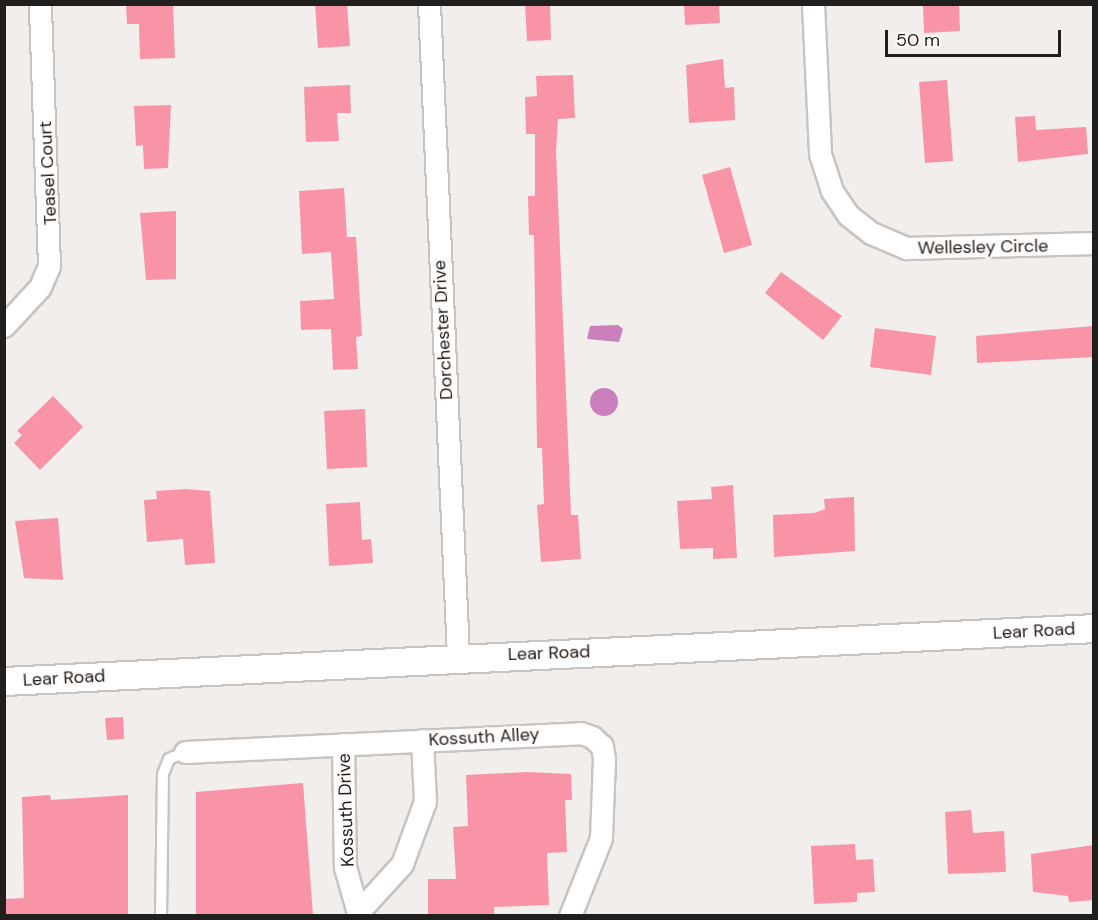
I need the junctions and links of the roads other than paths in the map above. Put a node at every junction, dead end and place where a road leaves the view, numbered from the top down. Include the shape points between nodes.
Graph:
1 (40, 4) edge
2 (429, 4) edge
3 (813, 4) edge
4 (1094, 243) edge
5 (4, 326) edge
6 (1094, 628) edge
7 (458, 656) junction
8 (4, 681) edge
9 (422, 740) junction
10 (343, 744) junction
11 (185, 752) joint
12 (360, 912) edge
13 (161, 915) edge
14 (570, 915) edge

1 - 5 street, Teasel Court via 49,266 40,287
2 - 7 street, Dorchester Drive
3 - 4 street, Wellesley Circle via 820,154 832,191 848,215 871,233 907,248
6 - 7 street, Lear Road
7 - 8 street, Lear Road
9 - 10 street, Kossuth Alley
9 - 12 street, Kossuth Drive via 425,801 402,864
9 - 14 street, Kossuth Alley via 581,733 602,746 601,838
10 - 11 street, Kossuth Alley
10 - 12 street, Kossuth Drive via 345,867
11 - 13 lane via 165,765

